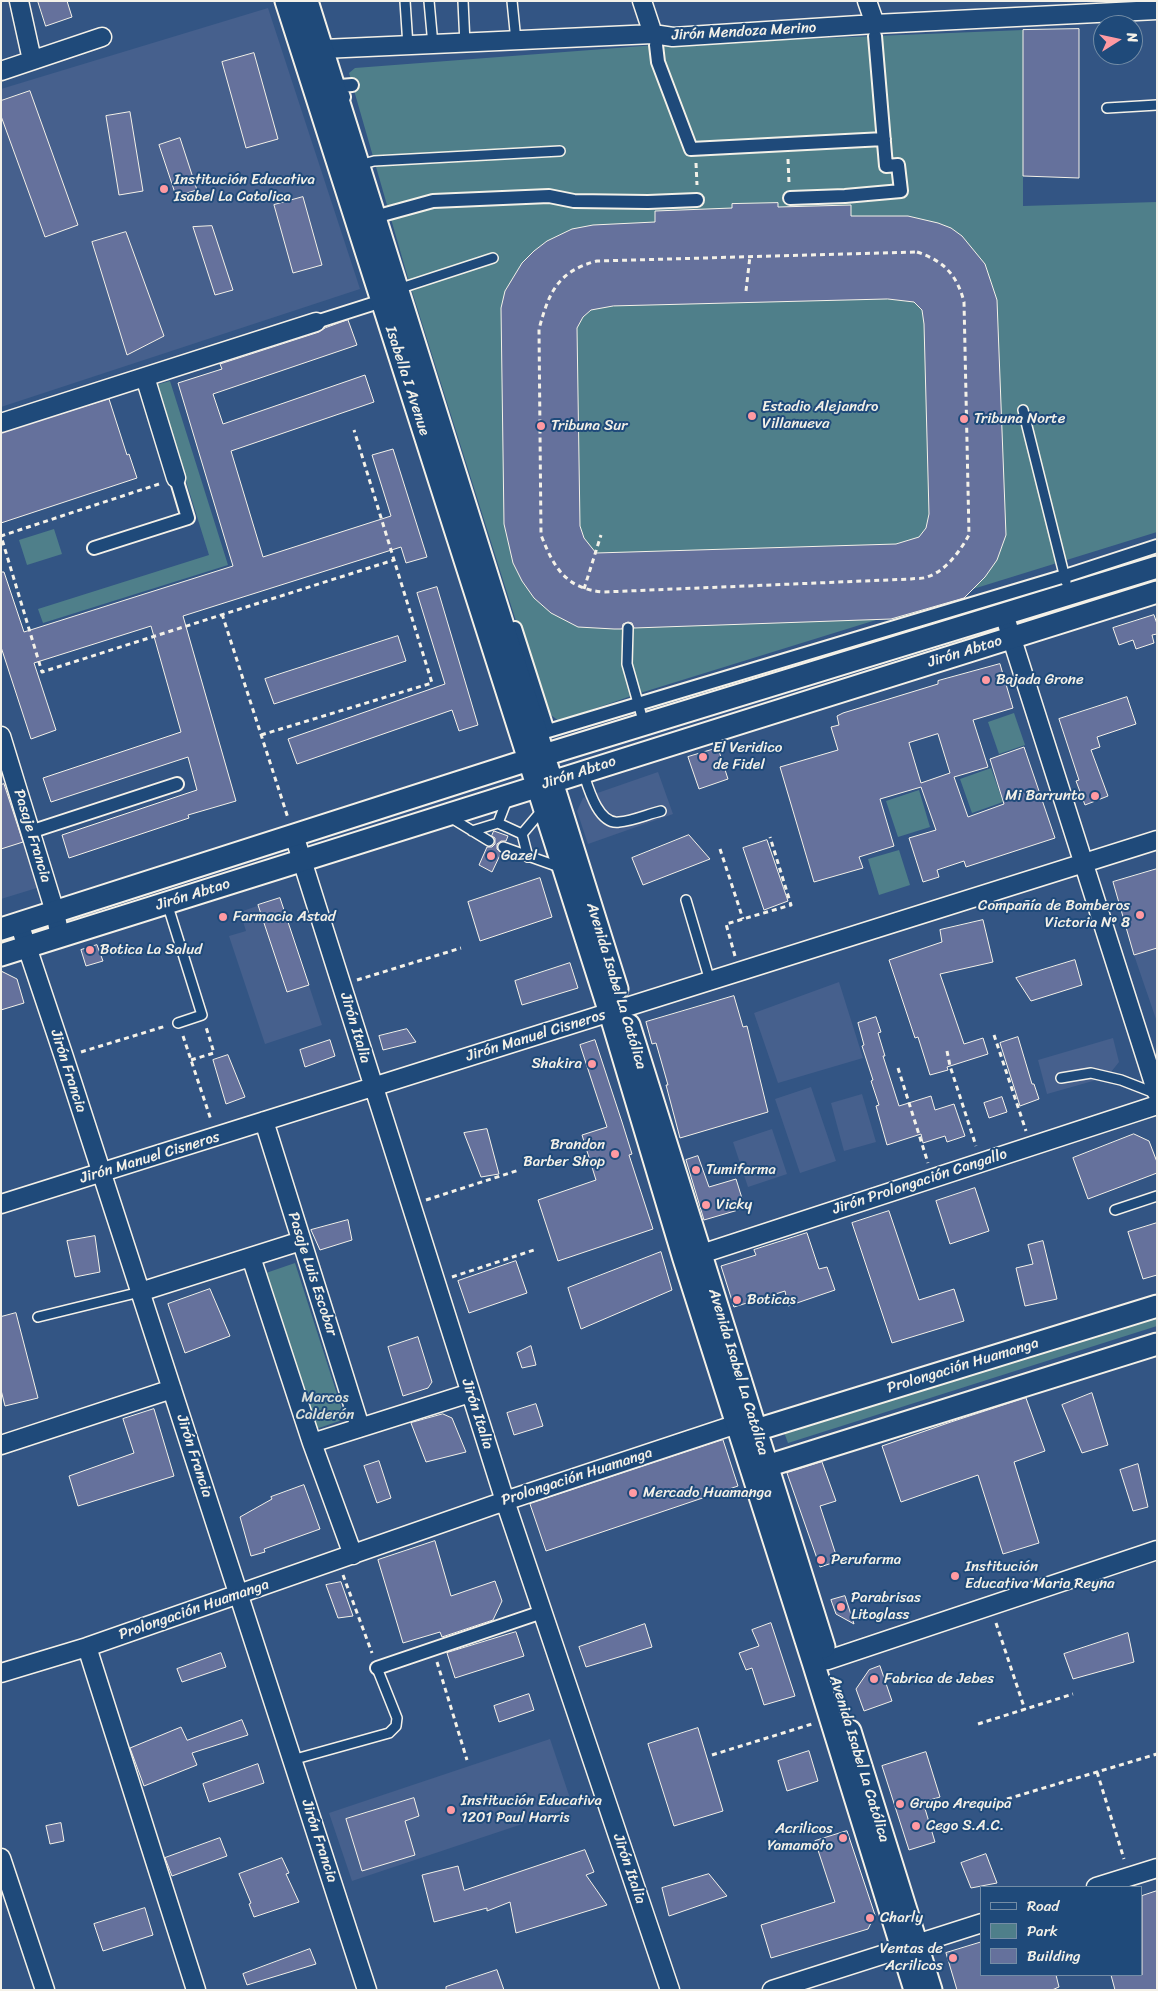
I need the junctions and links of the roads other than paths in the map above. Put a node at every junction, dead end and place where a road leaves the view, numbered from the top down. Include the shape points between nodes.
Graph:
1 (19, 1) edge
2 (286, 1) edge
3 (308, 1) edge
4 (405, 1) edge
5 (430, 1) edge
6 (463, 1) edge
7 (512, 1) edge
8 (642, 1) edge
9 (867, 1) edge
10 (1157, 10) edge
11 (875, 30) junction
12 (102, 37) dead end
13 (654, 40) junction
14 (516, 41) junction
15 (465, 44) junction
16 (433, 45) junction
17 (408, 46) junction
18 (313, 52) junction
19 (32, 60) junction
20 (1, 71) edge
21 (352, 85) dead end
22 (1157, 105) edge
23 (1107, 108) dead end
24 (884, 139) junction
25 (560, 151) dead end
26 (362, 164) junction
27 (790, 198) road end
28 (697, 200) road end
29 (382, 215) junction
30 (493, 258) dead end
31 (395, 292) junction
32 (316, 322) joint
33 (145, 377) junction
34 (1023, 410) dead end
35 (1, 423) edge
36 (176, 478) joint
37 (1157, 546) edge
38 (94, 548) dead end
39 (1157, 567) edge
40 (1066, 585) junction
41 (1157, 592) edge
42 (1004, 614) junction
43 (628, 628) dead end
44 (1012, 637) junction
45 (641, 714) junction
46 (543, 733) junction
47 (1, 736) edge
48 (536, 757) junction
49 (583, 772) junction
50 (177, 784) dead end
51 (544, 784) junction
52 (508, 796) junction
53 (544, 808) junction
54 (661, 811) dead end
55 (446, 815) junction
56 (498, 823) junction
57 (472, 831) junction
58 (30, 832) junction
59 (522, 834) junction
60 (294, 835) junction
61 (1157, 840) edge
62 (489, 841) dead end
63 (503, 848) dead end
64 (528, 856) junction
65 (302, 860) junction
66 (1084, 864) junction
67 (563, 869) junction
68 (686, 900) dead end
69 (167, 903) junction
70 (55, 912) junction
71 (10, 926) edge
72 (60, 936) junction
73 (26, 947) junction
74 (1, 955) edge
75 (710, 981) junction
76 (617, 1011) junction
77 (178, 1023) road end
78 (1061, 1078) dead end
79 (373, 1087) junction
80 (1157, 1094) edge
81 (1157, 1104) edge
82 (264, 1121) junction
83 (101, 1172) junction
84 (1157, 1196) edge
85 (1, 1204) edge
86 (1115, 1210) dead end
87 (301, 1241) junction
88 (251, 1257) junction
89 (692, 1257) junction
90 (140, 1292) junction
91 (1157, 1306) edge
92 (38, 1317) dead end
93 (1157, 1344) edge
94 (172, 1389) junction
95 (470, 1393) junction
96 (360, 1427) junction
97 (746, 1427) junction
98 (312, 1442) junction
99 (1, 1445) edge
100 (759, 1468) junction
101 (505, 1500) junction
102 (1157, 1550) edge
103 (345, 1557) junction
104 (238, 1594) junction
105 (542, 1612) junction
106 (87, 1647) junction
107 (820, 1661) junction
108 (377, 1668) joint
109 (1, 1673) edge
110 (292, 1760) junction
111 (1, 1858) edge
112 (1157, 1868) edge
113 (1099, 1886) edge
114 (980, 1924) edge
115 (909, 1946) junction
116 (45, 1990) edge
117 (196, 1990) edge
118 (367, 1990) edge
119 (670, 1990) edge
120 (772, 1990) edge
121 (915, 1990) edge
122 (931, 1990) edge

1 - 19 street
2 - 18 street, Isabella I Avenue
3 - 18 street, Isabella I Avenue
4 - 17 lane
5 - 16 lane
6 - 15 lane
7 - 14 lane
8 - 13 street
9 - 11 street
10 - 11 street, Jirón Mendoza Merino
11 - 13 street, Jirón Mendoza Merino
11 - 24 street
12 - 19 street
13 - 14 street, Jirón Mendoza Merino
13 - 24 street via 658,62 690,149
14 - 15 street, Jirón Mendoza Merino
15 - 16 street, Jirón Mendoza Merino
16 - 17 street, Jirón Mendoza Merino
17 - 18 street, Jirón Mendoza Merino
18 - 26 street, Isabella I Avenue
18 - 31 street, Isabella I Avenue
19 - 20 street
21 - 26 street via 340,86
22 - 23 lane
24 - 27 street via 886,166 898,165 901,191
25 - 26 lane
26 - 29 street
26 - 31 street, Isabella I Avenue
28 - 29 street via 574,201 549,196 443,200
29 - 31 street
30 - 31 lane
31 - 32 street
31 - 46 street, Isabella I Avenue
31 - 48 street, Isabella I Avenue
32 - 33 street
33 - 35 street
33 - 36 street
34 - 40 lane
36 - 38 street via 188,518
37 - 40 street
39 - 40 street, Jirón Abtao
40 - 42 street, Jirón Abtao
40 - 45 street
41 - 44 street, Jirón Abtao
42 - 44 street
42 - 45 street, Jirón Abtao
43 - 45 lane via 627,664
44 - 49 street, Jirón Abtao
44 - 66 street
45 - 46 street
45 - 48 street, Jirón Abtao
46 - 48 street, Isabella I Avenue
47 - 58 street, Pasaje Francia
48 - 51 street, Avenida Isabel La Católica
48 - 60 street, Jirón Abtao
49 - 51 street, Jirón Abtao
49 - 54 lane via 596,806 608,820 618,823
50 - 58 street
51 - 52 street, Jirón Abtao
51 - 53 street, Avenida Isabel La Católica
51 - 76 street, Avenida Isabel La Católica
52 - 55 street, Jirón Abtao
52 - 56 lane
53 - 59 lane
53 - 67 street, Avenida Isabel La Católica
55 - 57 lane
55 - 65 street, Jirón Abtao
56 - 57 lane
56 - 59 lane
57 - 62 lane
58 - 70 street, Pasaje Francia
59 - 64 lane
60 - 65 street, Jirón Italia
60 - 70 street, Jirón Abtao
61 - 66 street, Jirón Manuel Cisneros
63 - 64 lane
64 - 67 lane
65 - 69 street, Jirón Abtao
65 - 79 street, Jirón Italia
66 - 75 street, Jirón Manuel Cisneros
66 - 80 street
67 - 76 street, Avenida Isabel La Católica
68 - 75 lane
69 - 72 street, Jirón Abtao
69 - 77 lane via 202,1015
70 - 71 street, Jirón Abtao
70 - 72 street, Pasaje Francia
71 - 73 street, Jirón Francia
72 - 73 street, Jirón Abtao
73 - 74 street, Jirón Abtao
73 - 83 street, Jirón Francia
75 - 76 street, Jirón Manuel Cisneros
76 - 79 street, Jirón Manuel Cisneros
76 - 89 street, Avenida Isabel La Católica
78 - 80 lane via 1091,1073
79 - 82 street, Jirón Manuel Cisneros
79 - 95 street, Jirón Italia
81 - 89 street, Jirón Prolongación Cangallo
82 - 83 street, Jirón Manuel Cisneros
82 - 87 street, Pasaje Luis Escobar
83 - 85 street, Jirón Manuel Cisneros
83 - 90 street, Jirón Francia
84 - 86 lane
87 - 88 street
87 - 96 street, Pasaje Luis Escobar
88 - 90 street
88 - 98 street
89 - 97 street, Avenida Isabel La Católica
90 - 92 lane
90 - 94 street, Jirón Francia
91 - 97 street, Prolongación Huamanga
93 - 100 street
94 - 99 street
94 - 104 street, Jirón Francia
95 - 96 street
95 - 101 street, Jirón Italia
96 - 98 street
97 - 100 street, Avenida Isabel La Católica
97 - 101 street, Prolongación Huamanga
98 - 103 street
100 - 107 street, Avenida Isabel La Católica
101 - 103 street, Prolongación Huamanga
101 - 105 street, Jirón Italia
102 - 107 street
103 - 104 street, Prolongación Huamanga
104 - 106 street, Prolongación Huamanga
104 - 110 street, Jirón Francia
105 - 108 street
105 - 119 street, Jirón Italia
106 - 109 street, Prolongación Huamanga
106 - 117 street
107 - 115 street, Avenida Isabel La Católica
107 - 115 street, Avenida Isabel La Católica via 831,1718
108 - 110 lane via 397,1718 396,1726 389,1733
110 - 118 street, Jirón Francia
111 - 116 street
112 - 113 street
114 - 115 street
115 - 120 street
115 - 121 street, Avenida Isabel La Católica
115 - 122 street, Avenida Isabel La Católica

